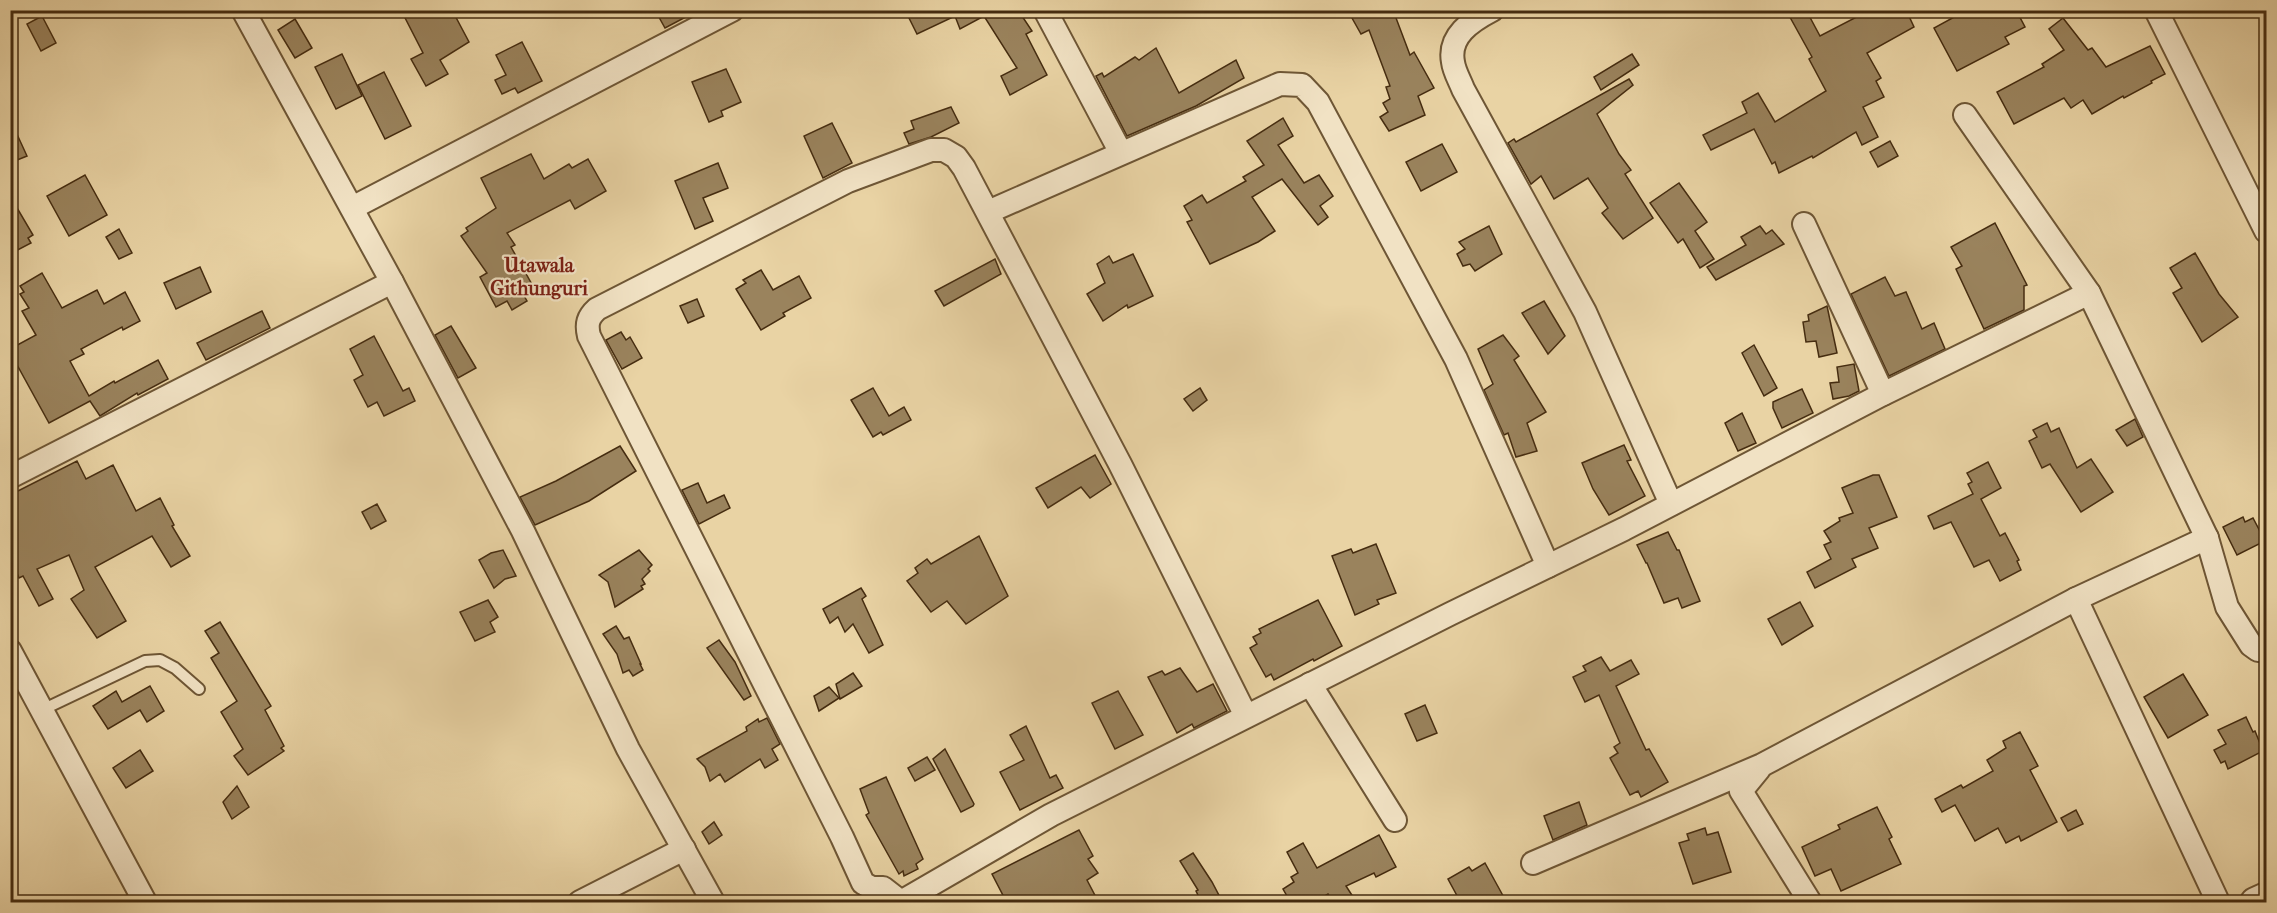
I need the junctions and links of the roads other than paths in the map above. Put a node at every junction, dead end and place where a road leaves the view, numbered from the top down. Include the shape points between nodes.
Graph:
1 (732, 10) edge
2 (1045, 10) edge
3 (1492, 10) edge
4 (2156, 10) edge
5 (250, 13) edge
6 (1965, 115) dead end
7 (1121, 153) junction
8 (352, 208) junction
9 (988, 212) junction
10 (1804, 224) dead end
11 (2266, 231) edge
12 (392, 282) junction
13 (2089, 293) junction
14 (1883, 394) junction
15 (10, 477) edge
16 (1671, 504) junction
17 (2207, 537) junction
18 (1548, 566) junction
19 (2076, 599) junction
20 (2266, 650) edge
21 (10, 651) edge
22 (1310, 684) junction
23 (199, 688) dead end
24 (42, 710) junction
25 (1246, 716) junction
26 (1761, 765) junction
27 (1395, 820) dead end
28 (684, 849) junction
29 (1533, 863) dead end
30 (2266, 897) edge
31 (145, 903) edge
32 (580, 903) edge
33 (713, 903) edge
34 (1810, 903) edge
35 (2218, 903) edge
36 (2255, 903) edge

1 - 8 street
2 - 7 street
3 - 16 street via 1476,18 1456,37 1453,61 1463,89 1585,312
4 - 11 street
5 - 8 street
6 - 13 street
7 - 9 street
7 - 18 street via 1280,84 1302,85 1318,102 1456,359
8 - 12 street
9 - 25 street
9 - 25 street via 956,157 944,150 919,153 848,181 597,309 588,321 589,336 863,883 883,888 901,902 1050,815
10 - 14 street
12 - 15 street
12 - 28 street via 523,531 628,749
13 - 14 street
13 - 17 street
14 - 16 street
16 - 18 street
17 - 19 street
17 - 20 street via 2227,607 2251,645
18 - 22 street
19 - 26 street
19 - 35 street
21 - 24 street
22 - 25 street
22 - 27 street
23 - 24 lane via 160,660 145,661
24 - 31 street
26 - 29 street
26 - 34 street via 1741,791
28 - 32 street
28 - 33 street
30 - 36 street

